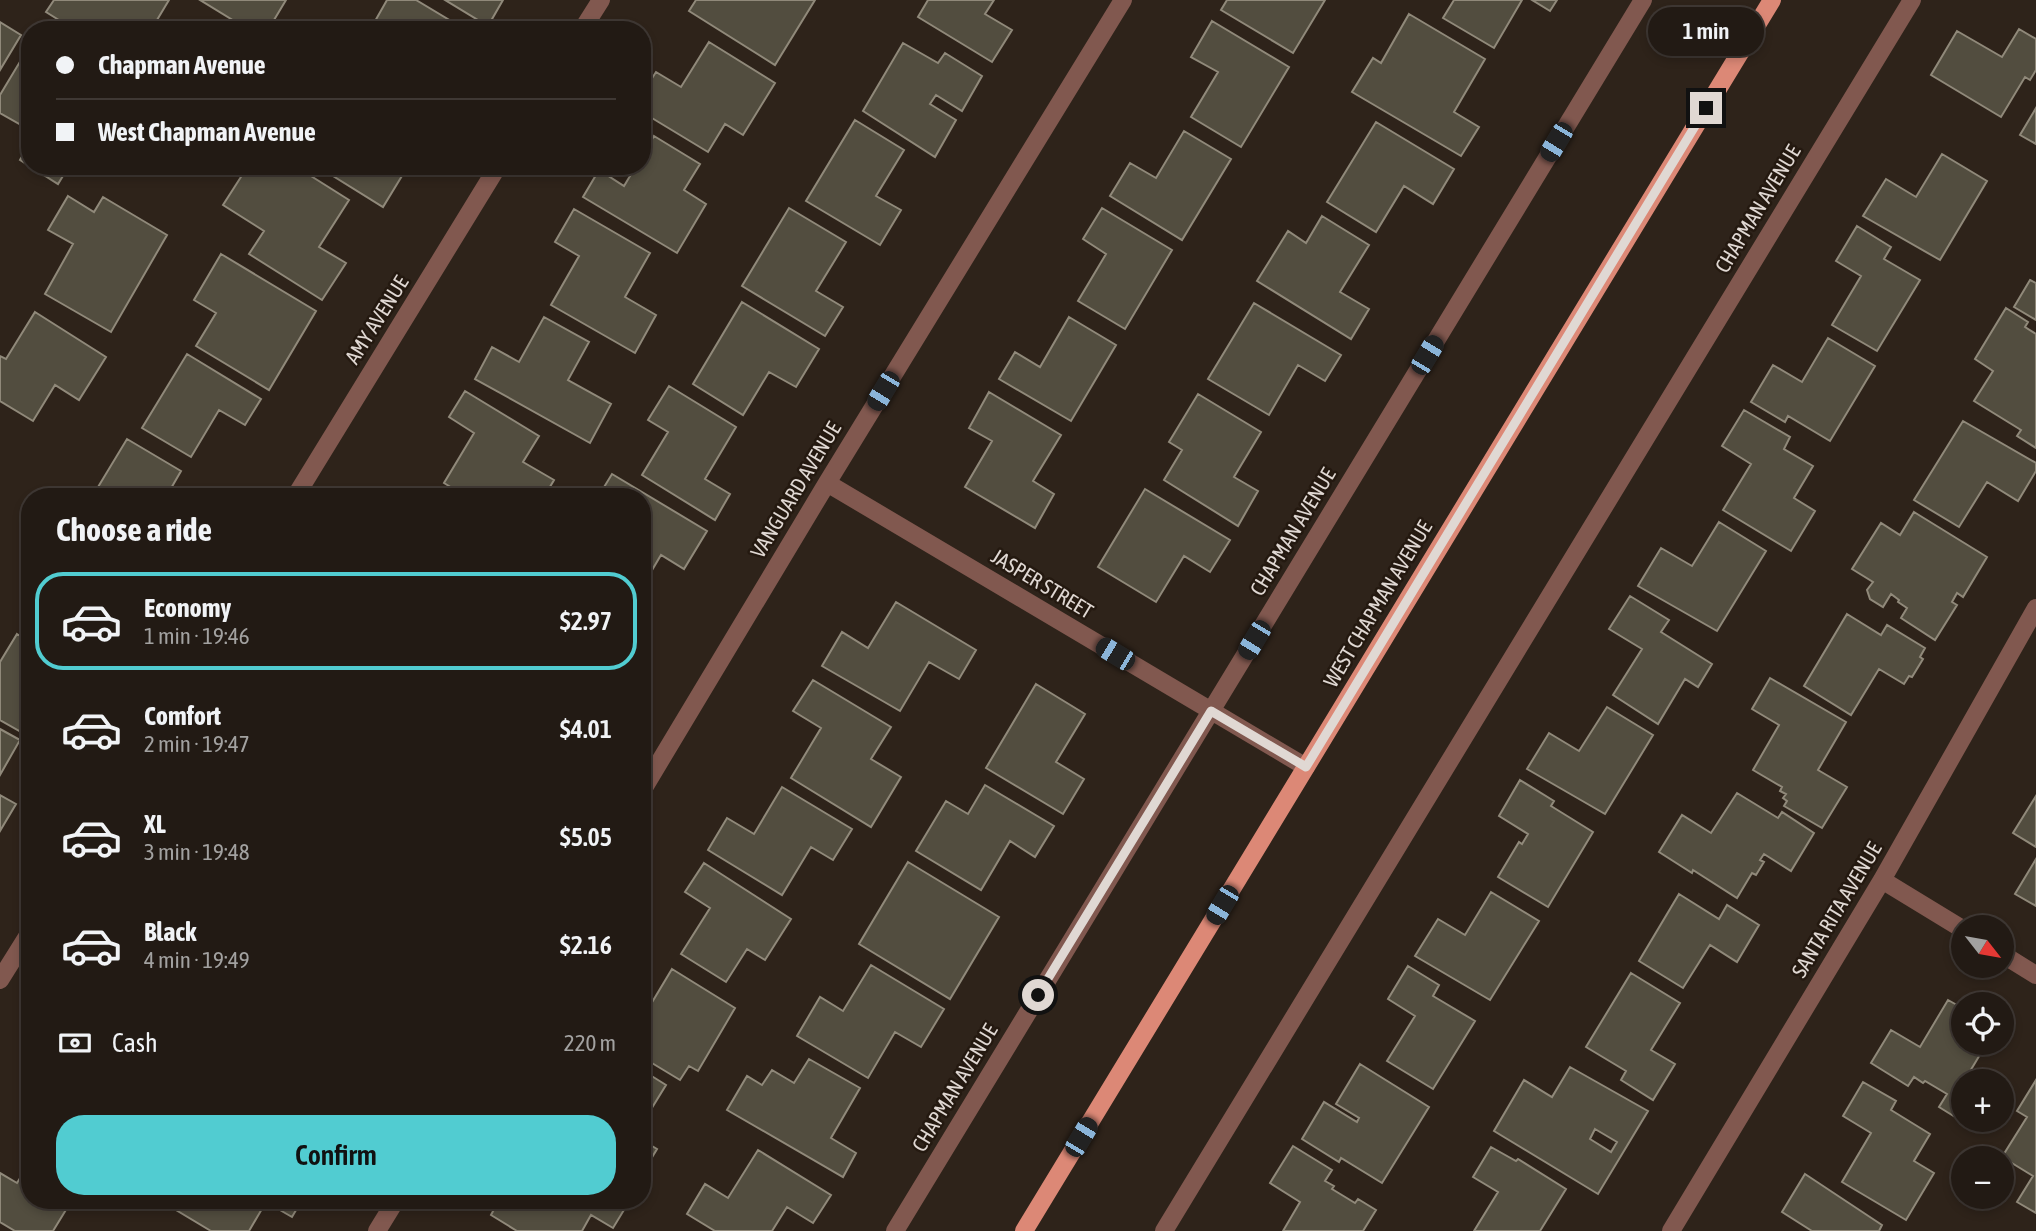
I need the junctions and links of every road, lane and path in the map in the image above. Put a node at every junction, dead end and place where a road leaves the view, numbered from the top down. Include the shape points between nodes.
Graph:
1 (601, 0) edge
2 (1123, 0) edge
3 (1643, 0) edge
4 (1772, 0) edge
5 (1912, 0) edge
6 (588, 21) edge
7 (492, 175) edge
8 (827, 483) junction
9 (301, 488) edge
10 (2036, 608) edge
11 (1211, 711) junction
12 (1306, 767) junction
13 (651, 776) edge
14 (1882, 880) junction
15 (1951, 922) edge
16 (21, 947) edge
17 (2014, 961) edge
18 (2036, 975) edge
19 (0, 981) edge
20 (390, 1209) edge
21 (377, 1231) edge
22 (895, 1231) edge
23 (1024, 1231) edge
24 (1164, 1231) edge
25 (1671, 1231) edge

1 - 6 street
2 - 8 street, VANGUARD AVENUE
3 - 11 street, CHAPMAN AVENUE
4 - 12 main road, WEST CHAPMAN AVENUE
5 - 24 street, CHAPMAN AVENUE
7 - 9 street, AMY AVENUE
8 - 11 street, JASPER STREET
8 - 13 street, VANGUARD AVENUE
10 - 14 street, SANTA RITA AVENUE
11 - 12 street, JASPER STREET
11 - 22 street, CHAPMAN AVENUE
12 - 23 main road, WEST CHAPMAN AVENUE
14 - 15 street
14 - 25 street, SANTA RITA AVENUE
16 - 19 street
17 - 18 street
20 - 21 street

